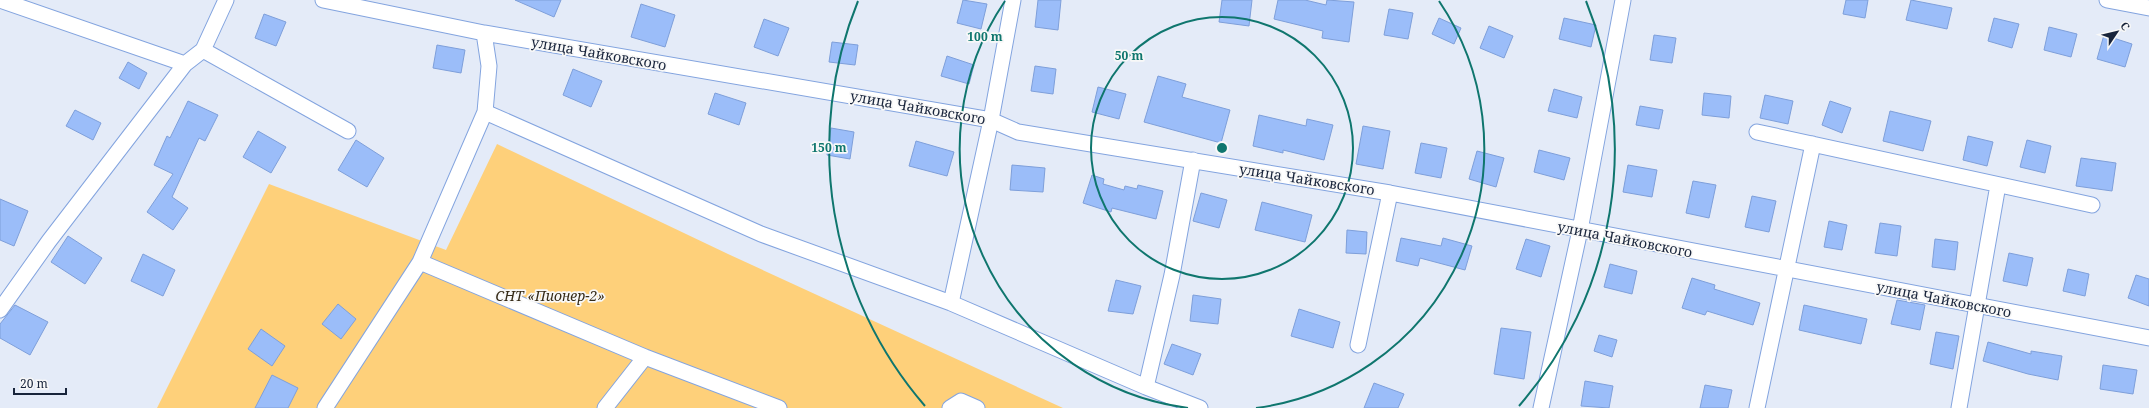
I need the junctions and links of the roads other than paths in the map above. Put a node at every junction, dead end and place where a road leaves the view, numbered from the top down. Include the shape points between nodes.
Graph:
1 (0, 0) edge
2 (226, 0) edge
3 (323, 0) edge
4 (1013, 0) edge
5 (1622, 0) edge
6 (2107, 0) edge
7 (2149, 8) edge
8 (484, 33) junction
9 (203, 50) junction
10 (185, 64) junction
11 (485, 112) junction
12 (991, 120) junction
13 (348, 131) dead end
14 (1757, 132) dead end
15 (1812, 144) junction
16 (1193, 160) junction
17 (1998, 184) junction
18 (1390, 193) junction
19 (2092, 205) dead end
20 (1580, 230) junction
21 (420, 262) junction
22 (1786, 269) junction
23 (951, 303) junction
24 (1979, 306) junction
25 (0, 310) edge
26 (2149, 338) edge
27 (1358, 346) dead end
28 (645, 357) junction
29 (1146, 387) junction
30 (325, 408) edge
31 (605, 408) edge
32 (779, 408) edge
33 (950, 408) edge
34 (977, 408) edge
35 (1200, 408) edge
36 (1540, 408) edge
37 (1757, 408) edge
38 (1960, 408) edge

1 - 10 street
2 - 9 street
3 - 8 street, улица Чайковского
4 - 12 street
5 - 20 street
6 - 7 street
8 - 11 street via 489,66
8 - 12 street, улица Чайковского
9 - 10 street
9 - 13 street
10 - 25 street via 49,241
11 - 21 street
11 - 23 street via 761,234
12 - 16 street, улица Чайковского via 1018,132
12 - 23 street
14 - 15 street
15 - 17 street
15 - 22 street
16 - 18 street, улица Чайковского
16 - 29 street via 1172,275
17 - 19 street
17 - 24 street
18 - 20 street, улица Чайковского
18 - 27 street
20 - 22 street, улица Чайковского
20 - 36 street
21 - 28 street
21 - 30 street
22 - 24 street, улица Чайковского
22 - 37 street
23 - 29 street
24 - 26 street, улица Чайковского
24 - 38 street
28 - 31 street
28 - 32 street
29 - 35 street
33 - 34 street via 961,401

